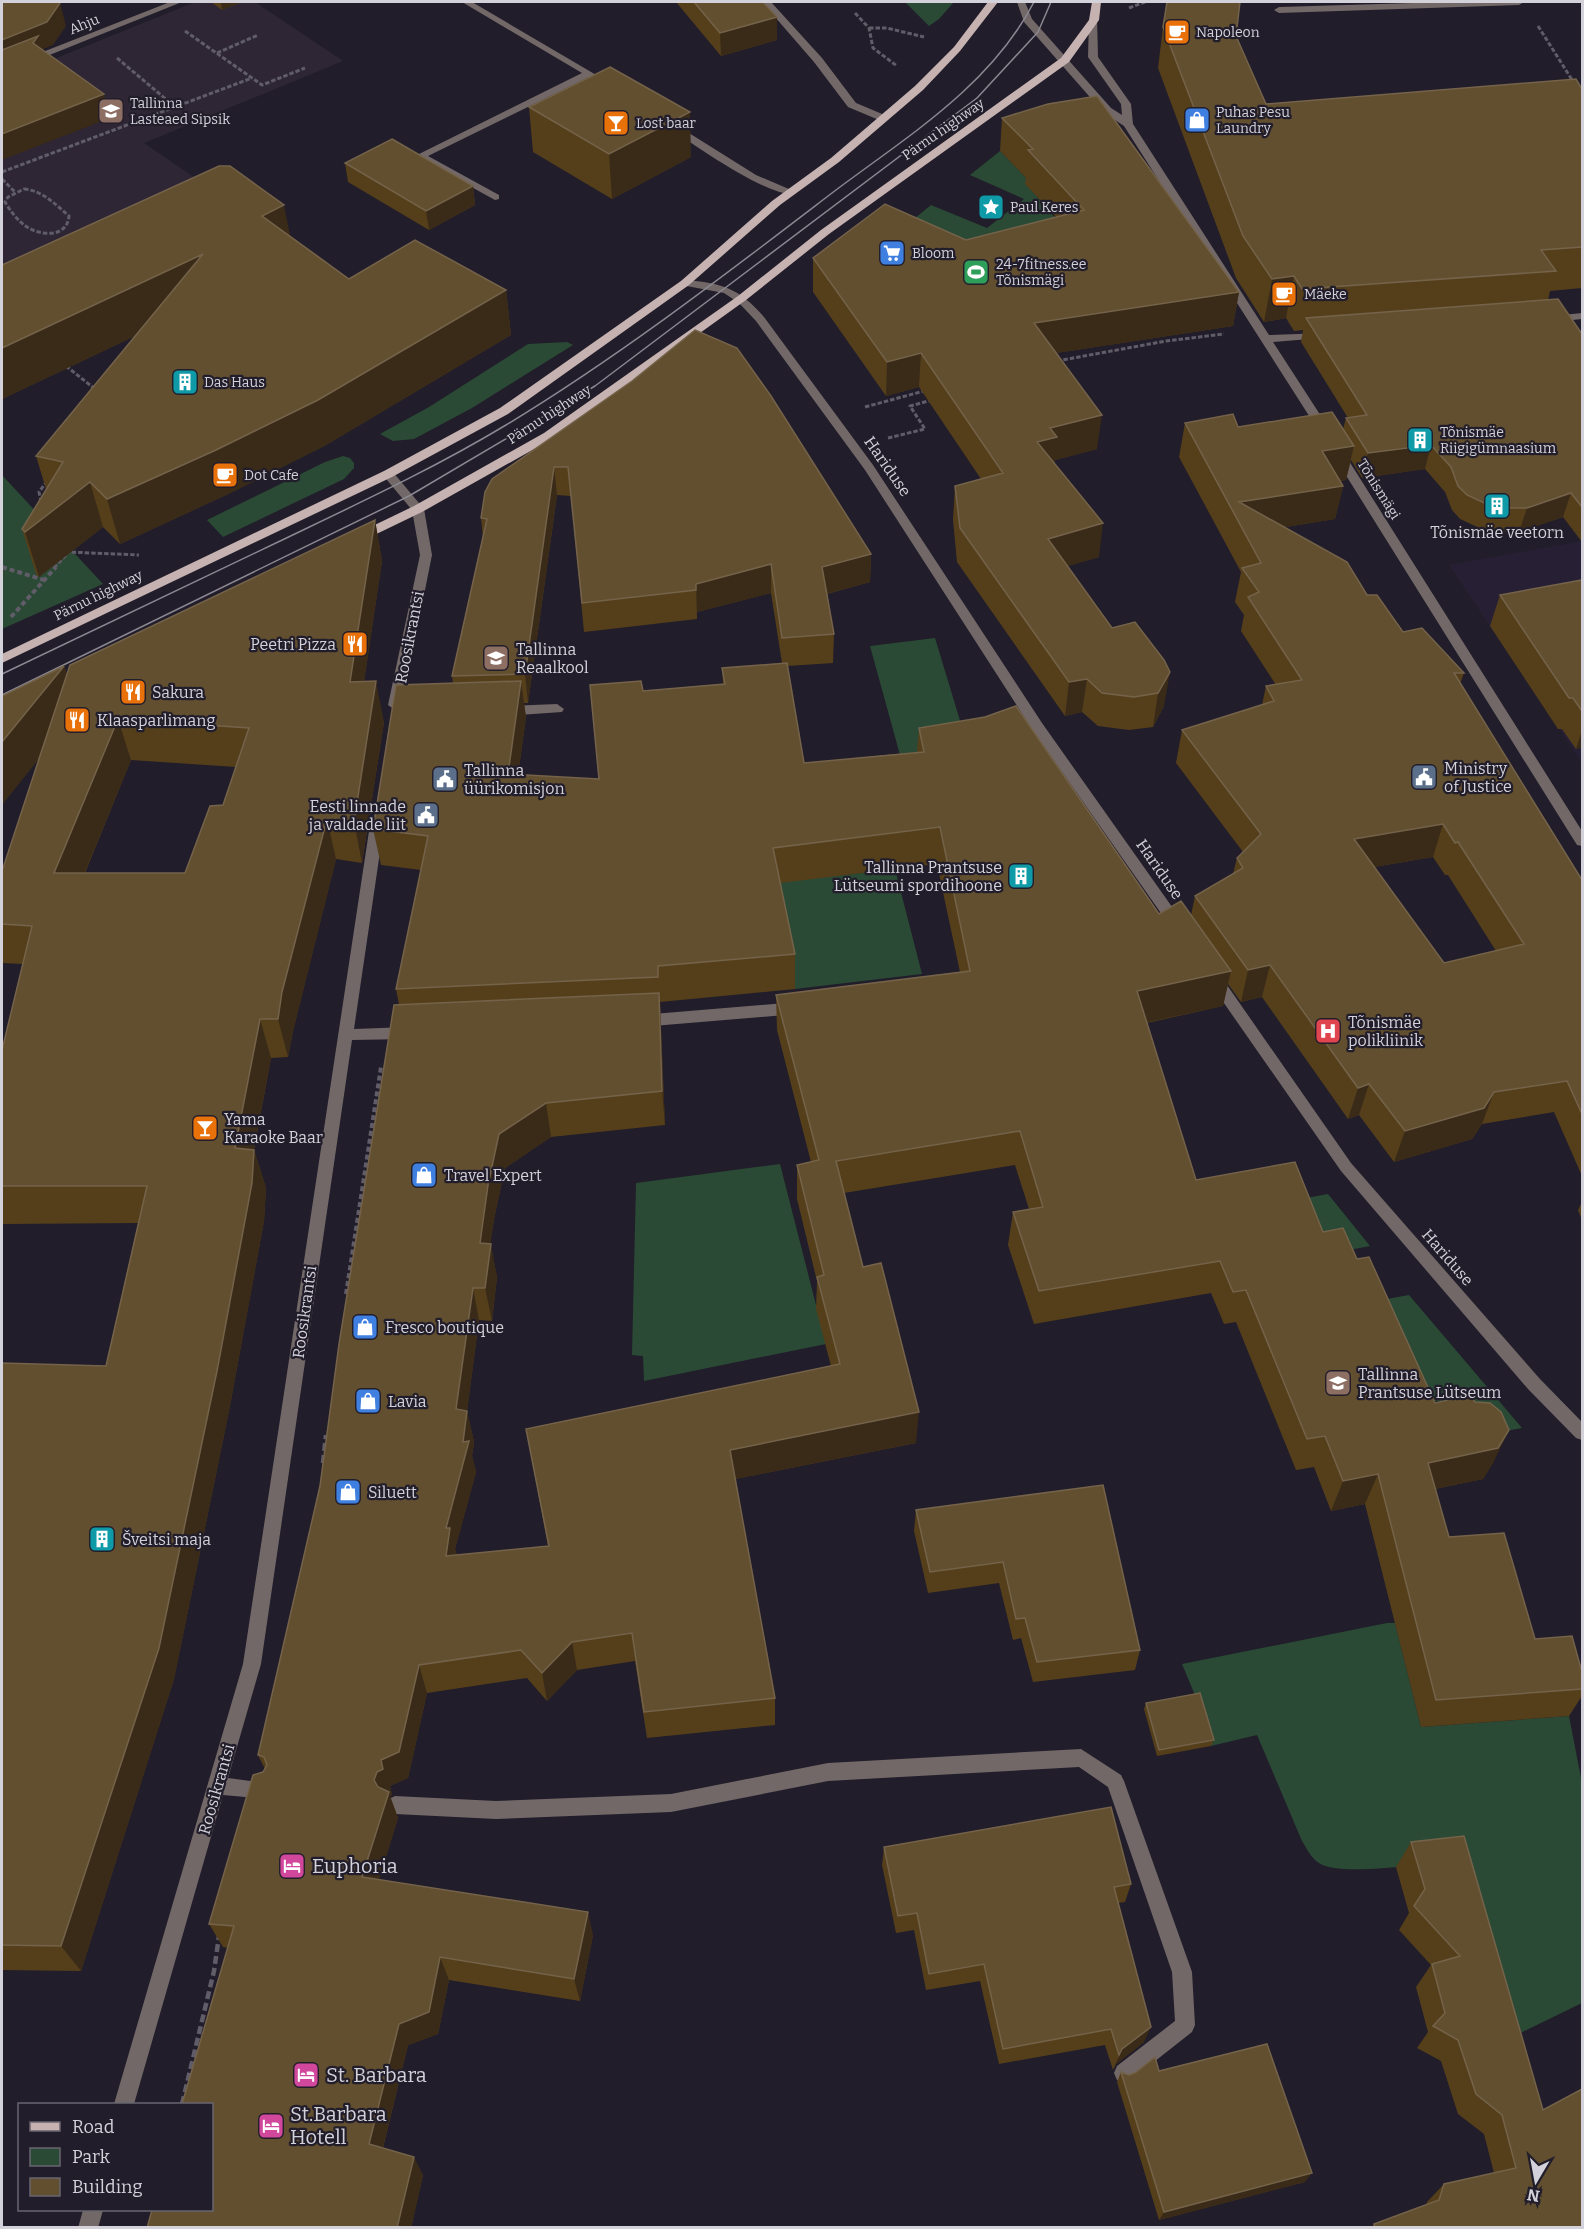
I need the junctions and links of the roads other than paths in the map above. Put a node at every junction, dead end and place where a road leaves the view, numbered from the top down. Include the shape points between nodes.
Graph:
1 (177, 2) edge
2 (466, 2) edge
3 (766, 2) edge
4 (993, 2) edge
5 (1021, 2) edge
6 (1096, 2) edge
7 (1519, 2) edge
8 (1279, 10) dead end
9 (1094, 20) junction
10 (1065, 60) junction
11 (2, 71) edge
12 (590, 73) junction
13 (618, 91) edge
14 (1090, 107) edge
15 (1107, 110) junction
16 (884, 118) junction
17 (1002, 118) edge
18 (666, 122) edge
19 (1128, 124) junction
20 (969, 130) junction
21 (791, 192) junction
22 (495, 197) dead end
23 (685, 283) junction
24 (742, 298) junction
25 (1582, 316) edge
26 (1536, 320) edge
27 (1338, 334) edge
28 (1267, 339) junction
29 (388, 474) junction
30 (418, 509) junction
31 (347, 543) edge
32 (2, 659) edge
33 (557, 709) dead end
34 (489, 711) edge
35 (398, 714) edge
36 (381, 800) edge
37 (1582, 841) edge
38 (1185, 937) edge
39 (1205, 965) edge
40 (817, 1006) edge
41 (626, 1022) edge
42 (420, 1032) edge
43 (345, 1035) junction
44 (1582, 1433) edge
45 (217, 1786) junction
46 (268, 1790) edge
47 (395, 1806) dead end
48 (1124, 2073) edge
49 (124, 2103) edge
50 (93, 2211) edge
51 (88, 2228) edge

1 - 11 street, Ahju
2 - 12 street
3 - 16 street via 852,105
4 - 16 main road, Pärnu highway via 957,49
5 - 10 street, Tõnismägi via 1027,20
6 - 9 main road
7 - 8 street
9 - 10 main road, Pärnu highway
9 - 19 street, Tõnismägi via 1093,57 1126,104
10 - 15 street, Tõnismägi
10 - 20 main road, Pärnu highway
12 - 13 street
12 - 22 street via 420,156
14 - 15 main road
15 - 19 street, Tõnismägi
16 - 21 main road, Pärnu highway
17 - 20 main road
18 - 21 street via 752,177
19 - 28 street, Tõnismägi
20 - 24 main road, Pärnu highway via 825,232
21 - 23 main road, Pärnu highway
23 - 24 street via 712,285
23 - 29 main road, Pärnu highway via 504,411
24 - 30 main road, Pärnu highway via 548,436
24 - 38 street, Hariduse via 869,468 1037,726
25 - 26 street
27 - 28 street
28 - 37 street, Tõnismägi
29 - 30 street
29 - 32 main road, Pärnu highway
30 - 31 main road, Pärnu highway
30 - 35 street, Roosikrantsi via 426,555
33 - 34 street
36 - 43 street, Roosikrantsi
39 - 44 street, Hariduse via 1346,1167 1534,1384
40 - 41 street
42 - 43 street
43 - 45 street, Roosikrantsi via 252,1664
45 - 46 street
45 - 49 street, Roosikrantsi
47 - 48 street via 496,1810 671,1803 828,1772 1081,1758 1116,1781 1182,1972 1185,2025
50 - 51 street

